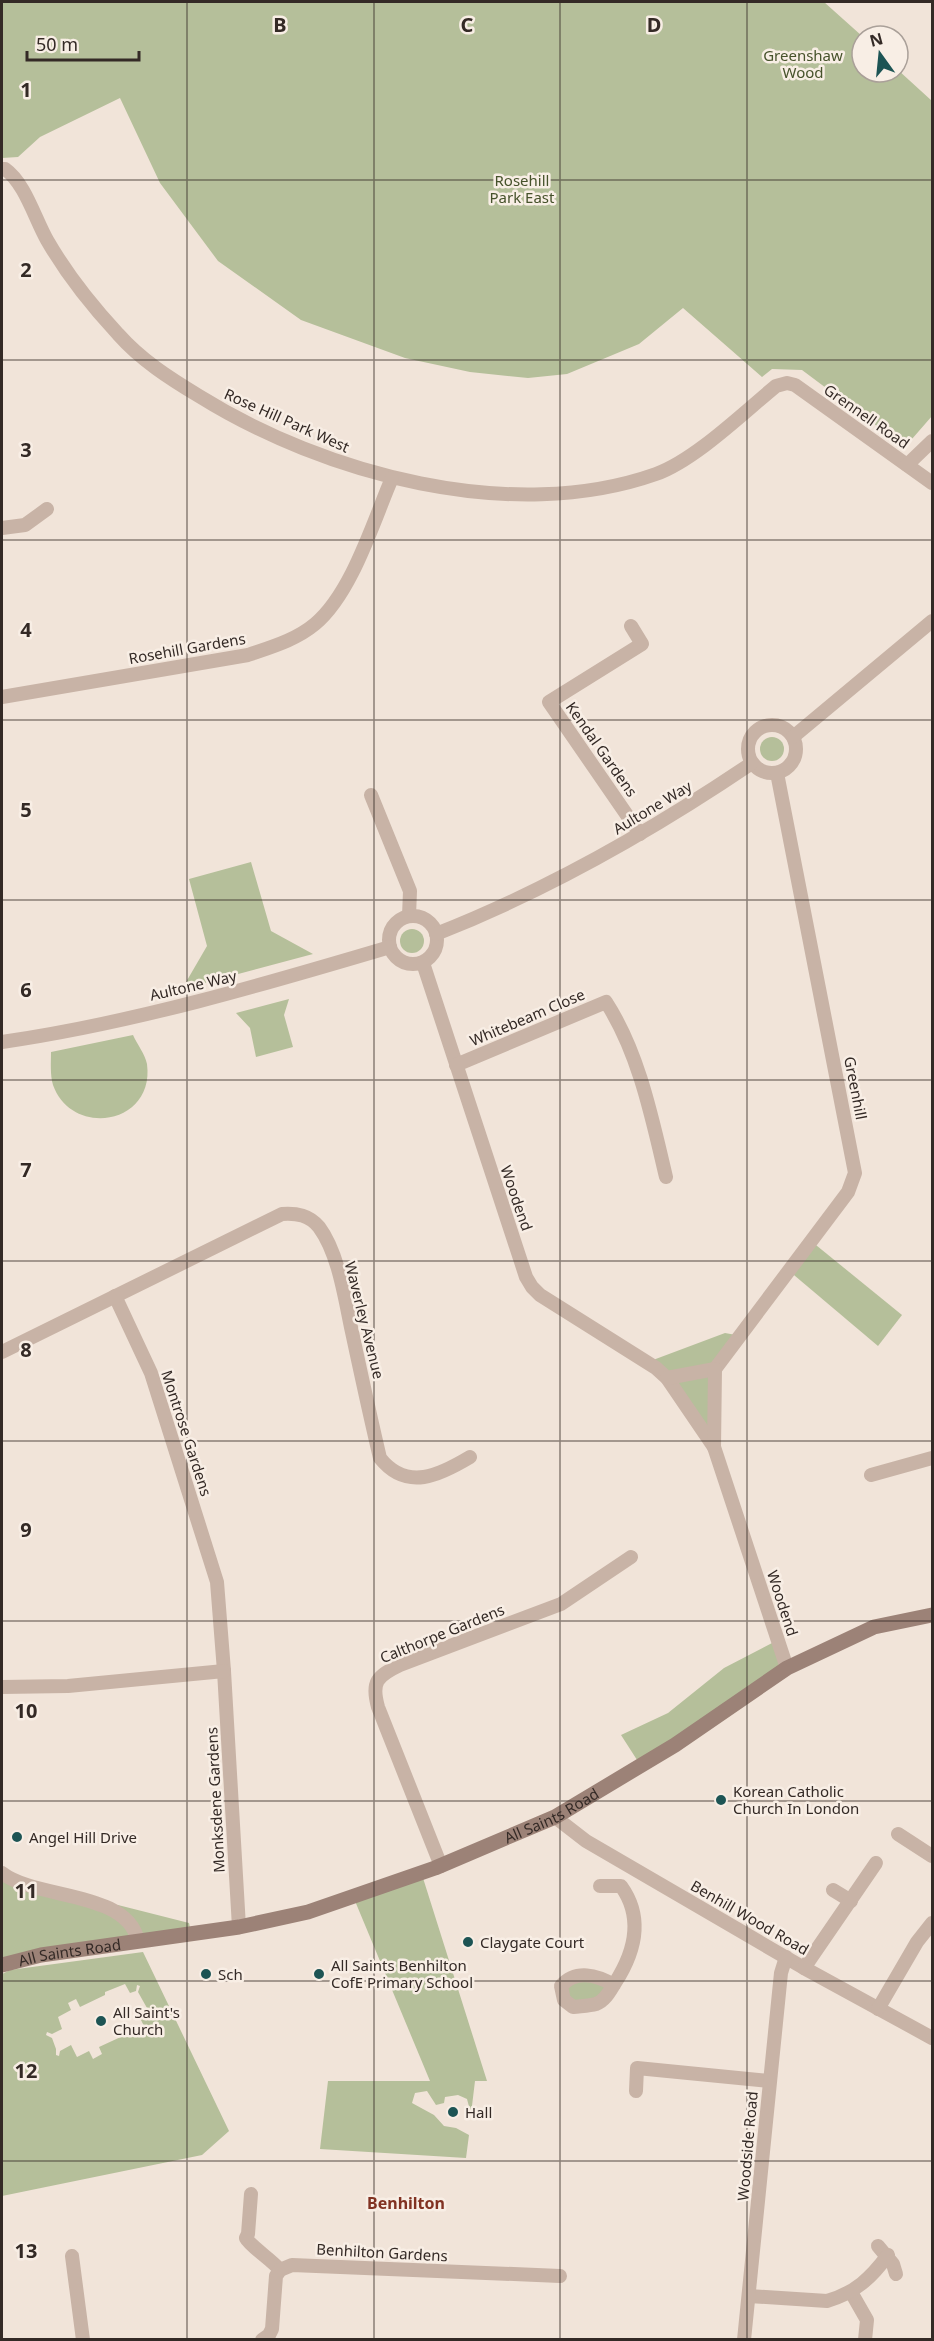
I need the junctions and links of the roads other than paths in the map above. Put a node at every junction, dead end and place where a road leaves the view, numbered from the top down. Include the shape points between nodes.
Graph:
1 (2, 169) edge
2 (780, 385) joint
3 (933, 441) edge
4 (907, 465) junction
5 (392, 478) junction
6 (933, 483) edge
7 (47, 509) dead end
8 (2, 528) edge
9 (933, 621) edge
10 (631, 626) dead end
11 (2, 697) edge
12 (793, 737) junction
13 (752, 763) junction
14 (777, 773) junction
15 (371, 795) dead end
16 (640, 834) junction
17 (409, 916) junction
18 (436, 934) junction
19 (390, 947) junction
20 (423, 963) junction
21 (2, 1042) edge
22 (456, 1065) junction
23 (666, 1177) dead end
24 (115, 1296) junction
25 (2, 1352) edge
26 (715, 1369) junction
27 (667, 1378) junction
28 (714, 1447) junction
29 (470, 1457) dead end
30 (933, 1458) edge
31 (871, 1475) dead end
32 (631, 1557) dead end
33 (217, 1582) joint
34 (933, 1615) edge
35 (787, 1668) junction
36 (224, 1671) junction
37 (2, 1687) edge
38 (555, 1817) junction
39 (898, 1834) dead end
40 (933, 1856) edge
41 (876, 1863) dead end
42 (441, 1866) junction
43 (630, 1867) junction
44 (2, 1873) edge
45 (600, 1886) dead end
46 (621, 1886) junction
47 (832, 1890) dead end
48 (851, 1901) junction
49 (933, 1923) edge
50 (239, 1928) junction
51 (138, 1941) junction
52 (786, 1957) junction
53 (2, 1965) edge
54 (804, 1968) junction
55 (614, 1985) dead end
56 (878, 2009) junction
57 (933, 2038) edge
58 (769, 2081) junction
59 (636, 2091) dead end
60 (251, 2194) dead end
61 (72, 2256) dead end
62 (280, 2270) junction
63 (896, 2274) dead end
64 (560, 2276) dead end
65 (851, 2292) junction
66 (749, 2296) junction
67 (264, 2339) edge
68 (83, 2340) edge
69 (744, 2340) edge
70 (865, 2340) edge

1 - 5 street, Rose Hill Park West via 16,178 62,264 144,360 238,420 315,453
2 - 4 street, Grennell Road via 795,385
2 - 5 street, Rose Hill Park West via 699,450 657,474 600,488 537,494 489,493
3 - 4 street
4 - 6 street, Grennell Road
5 - 11 street, Rosehill Gardens via 349,579 333,605 315,625 287,642 248,655
7 - 8 street via 25,525
9 - 12 street
10 - 16 street, Kendal Gardens via 642,644 549,702
12 - 13 street via 774,725 759,729 748,748
12 - 14 street via 795,760
13 - 14 street via 763,772
13 - 16 street, Aultone Way
14 - 26 street, Greenhill via 855,1173 848,1192
15 - 17 street via 410,891
16 - 18 street, Aultone Way via 574,870
17 - 18 street via 424,918
17 - 19 street via 394,924 388,939
18 - 20 street via 434,952
19 - 20 street via 399,960
19 - 21 street, Aultone Way via 250,989
20 - 22 street, Woodend
22 - 23 street, Whitebeam Close via 606,1002 638,1071
22 - 27 street, Woodend via 532,1287 645,1359
24 - 25 street, Waverley Avenue
24 - 29 street, Waverley Avenue via 282,1214 297,1213 309,1218 328,1244 341,1281 380,1458 388,1468 423,1478 442,1473
24 - 33 street, Montrose Gardens via 151,1373
26 - 27 street
26 - 28 street, Woodend
27 - 28 street, Woodend
28 - 35 street, Woodend
30 - 31 street
32 - 42 street, Calthorpe Gardens via 561,1604 400,1665 376,1681 378,1707
33 - 36 street, Monksdene Gardens
34 - 35 street, All Saints Road via 874,1627
35 - 38 street, All Saints Road via 675,1745
36 - 37 street via 68,1686
36 - 50 street, Monksdene Gardens
38 - 42 street, All Saints Road
38 - 43 street, Benhill Wood Road
39 - 40 street
41 - 48 street
42 - 50 street, All Saints Road via 308,1912
43 - 46 street
43 - 52 street, Benhill Wood Road
44 - 51 street, All Saints Road via 26,1885 120,1913 130,1921
45 - 46 street
46 - 55 street via 630,1899 634,1945
47 - 48 street
48 - 54 street
49 - 56 street via 917,1942
50 - 51 street, All Saints Road
51 - 53 street, All Saints Road via 41,1955
52 - 54 street, Benhill Wood Road
52 - 58 street, Woodside Road
54 - 56 street, Benhill Wood Road
56 - 57 street, Benhill Wood Road
58 - 59 street via 637,2068
58 - 66 street, Woodside Road
60 - 62 street via 246,2238
61 - 68 street
62 - 64 street, Benhilton Gardens via 292,2265
62 - 67 street via 274,2284 272,2329
63 - 65 street via 883,2251 873,2275
65 - 66 street via 827,2301
65 - 70 street via 867,2320
66 - 69 street, Woodside Road

